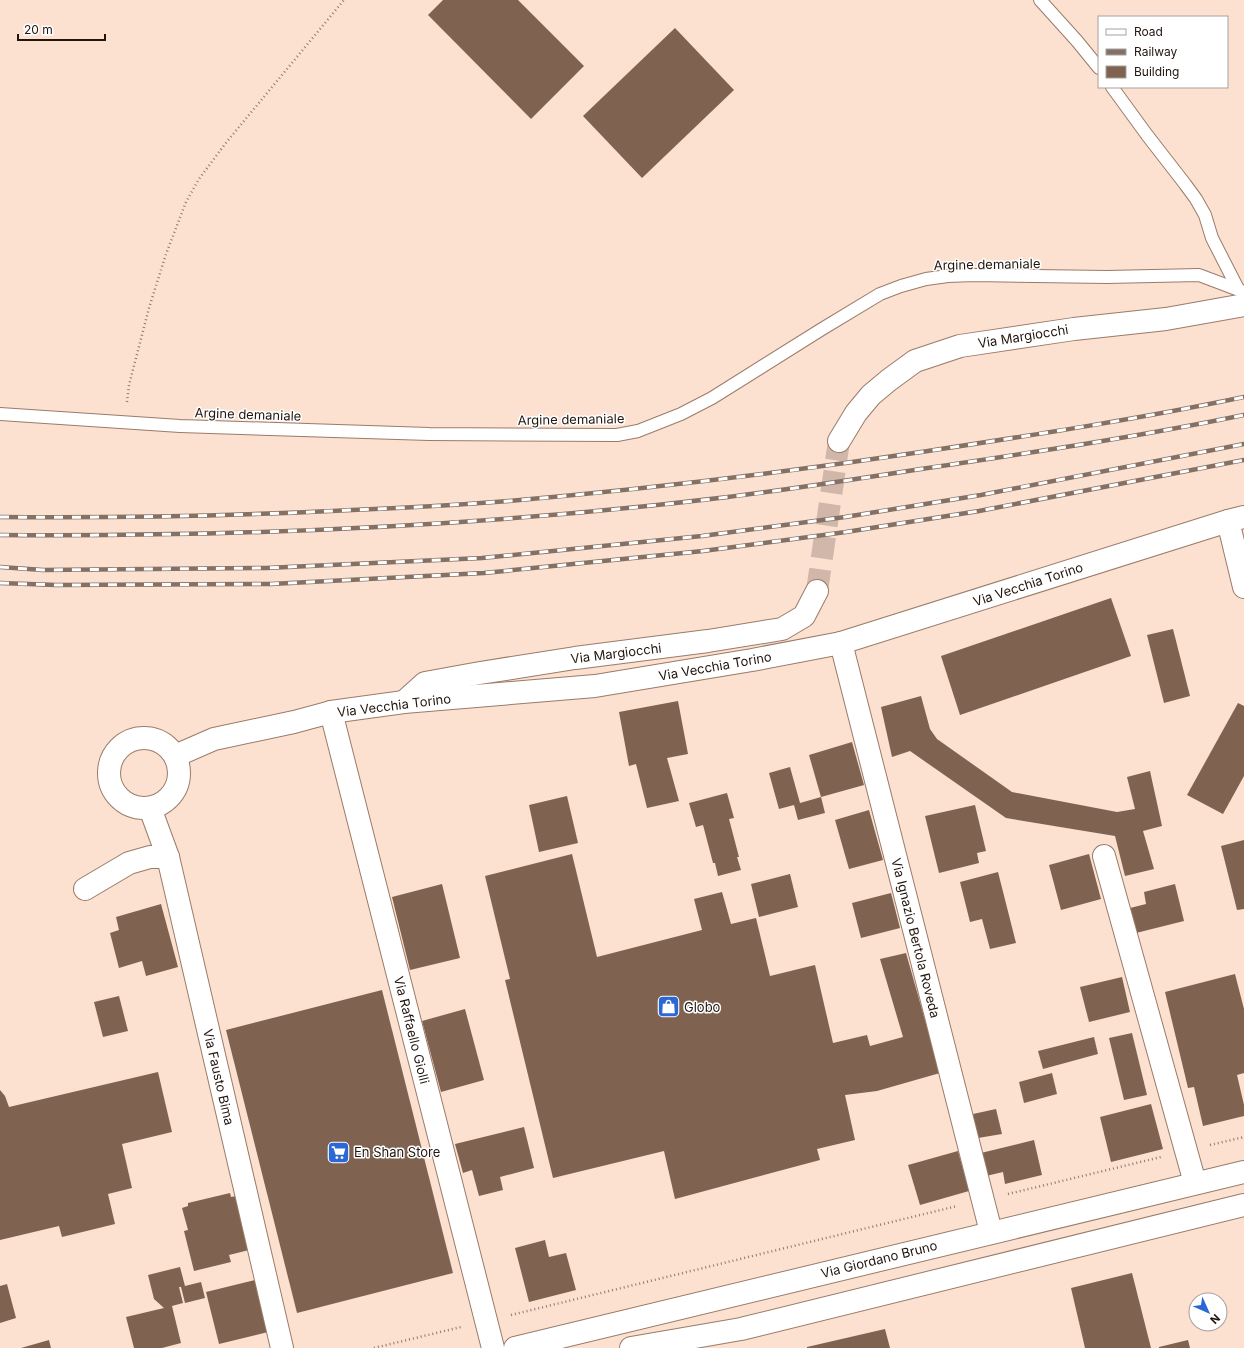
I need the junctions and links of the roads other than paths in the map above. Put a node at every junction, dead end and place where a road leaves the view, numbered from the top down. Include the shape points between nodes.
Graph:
1 (1040, 0) edge
2 (1098, 67) edge
3 (1113, 88) edge
4 (1242, 295) edge
5 (0, 414) edge
6 (839, 441) tunnel mouth
7 (1236, 519) edge
8 (1244, 587) edge
9 (817, 591) tunnel mouth
10 (841, 643) junction
11 (404, 702) junction
12 (331, 712) junction
13 (175, 756) junction
14 (150, 808) junction
15 (1104, 856) dead end
16 (168, 857) junction
17 (85, 889) dead end
18 (1244, 1172) edge
19 (1196, 1183) junction
20 (1244, 1205) edge
21 (991, 1232) junction
22 (282, 1348) edge
23 (493, 1348) edge
24 (515, 1348) edge
25 (631, 1348) edge

1 - 2 lane
3 - 4 lane via 1196,199 1205,215 1212,238
4 - 5 lane, Argine demaniale via 1199,275 974,275 926,279 880,294 712,398 681,414 638,431 618,435 429,434 180,426
4 - 6 street, Via Margiocchi via 1166,320 1074,329 960,346 915,361 871,395 856,413
7 - 8 street
7 - 10 street, Via Vecchia Torino
9 - 11 street, Via Margiocchi via 804,616 782,629 575,658 425,683
10 - 11 street, Via Vecchia Torino via 595,686
10 - 21 street, Via Ignazio Bertola Roveda
11 - 12 street, Via Vecchia Torino
12 - 13 street, Via Vecchia Torino via 214,739
12 - 23 street, Via Raffaello Giolli
13 - 14 street via 179,767 176,788 161,804
13 - 14 street via 158,741 148,738 125,743 112,760 109,780 118,798 134,807
14 - 16 street, Via Fausto Bima
15 - 19 street
16 - 17 street via 150,857 129,862
16 - 22 street, Via Fausto Bima
18 - 19 street, Via Giordano Bruno
19 - 21 street, Via Giordano Bruno
20 - 25 street via 741,1329
21 - 24 street, Via Giordano Bruno

